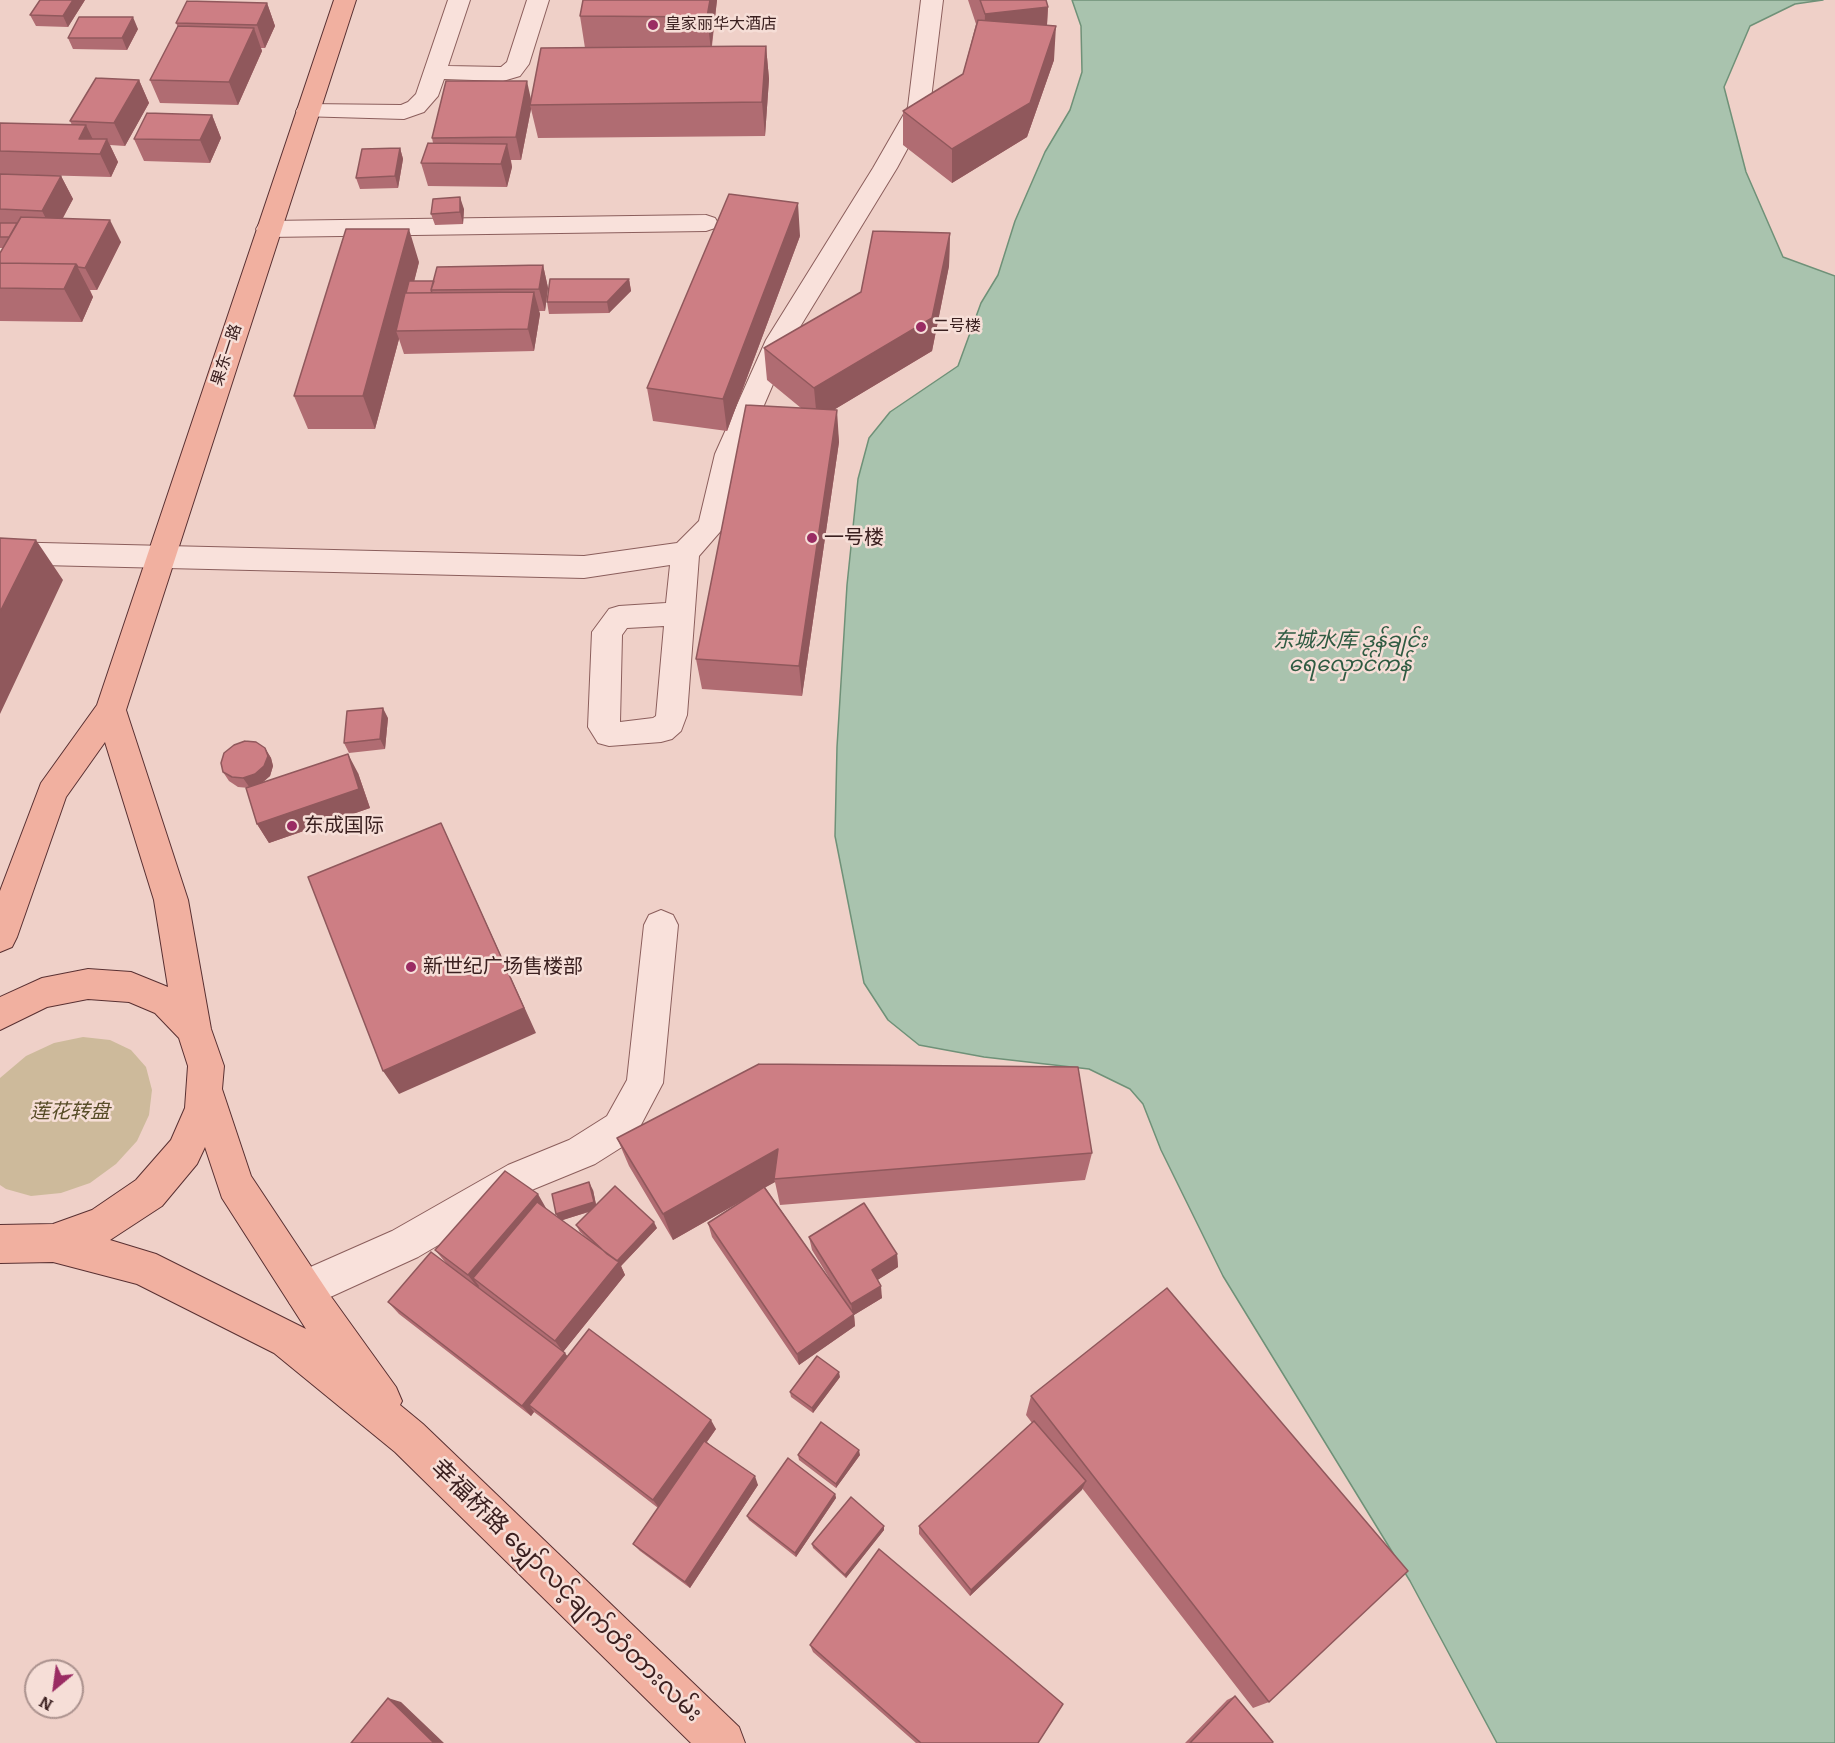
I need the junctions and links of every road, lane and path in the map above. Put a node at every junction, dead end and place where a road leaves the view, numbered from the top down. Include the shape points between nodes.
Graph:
1 (345, 0) edge
2 (459, 0) edge
3 (538, 0) edge
4 (932, 0) edge
5 (435, 72) junction
6 (307, 111) junction
7 (706, 223) dead end
8 (268, 229) junction
9 (685, 552) junction
10 (0, 553) edge
11 (161, 556) junction
12 (680, 614) dead end
13 (111, 710) junction
14 (661, 925) dead end
15 (0, 937) edge
16 (0, 1014) edge
17 (193, 1029) junction
18 (204, 1088) junction
19 (53, 1243) junction
20 (0, 1244) edge
21 (304, 1290) junction
22 (409, 1438) junction
23 (723, 1743) edge

1 - 6 main road, 果东一路
2 - 5 street
3 - 5 street via 518,64 512,71
4 - 9 street via 919,107 779,340 729,454 711,525
5 - 6 street via 427,96 404,112
6 - 8 main road, 果东一路
7 - 8 street
8 - 11 main road, 果东一路
9 - 11 street via 584,567
9 - 12 street
10 - 11 street
11 - 13 main road, 果东一路
13 - 15 main road, 果东一路 via 52,792
13 - 17 main road via 171,900
14 - 21 street via 645,1083 620,1128 582,1152 521,1177 405,1244
16 - 17 main road via 42,993 88,984 131,987 167,1002
17 - 18 main road via 206,1066
18 - 19 main road via 203,1108 184,1152 149,1193 104,1224
18 - 21 main road via 235,1185
19 - 20 main road
19 - 22 main road via 142,1267 288,1338
21 - 22 main road
22 - 23 main road, 幸福桥路 မျှော်လင့်ချက်တံတားလမ်း

